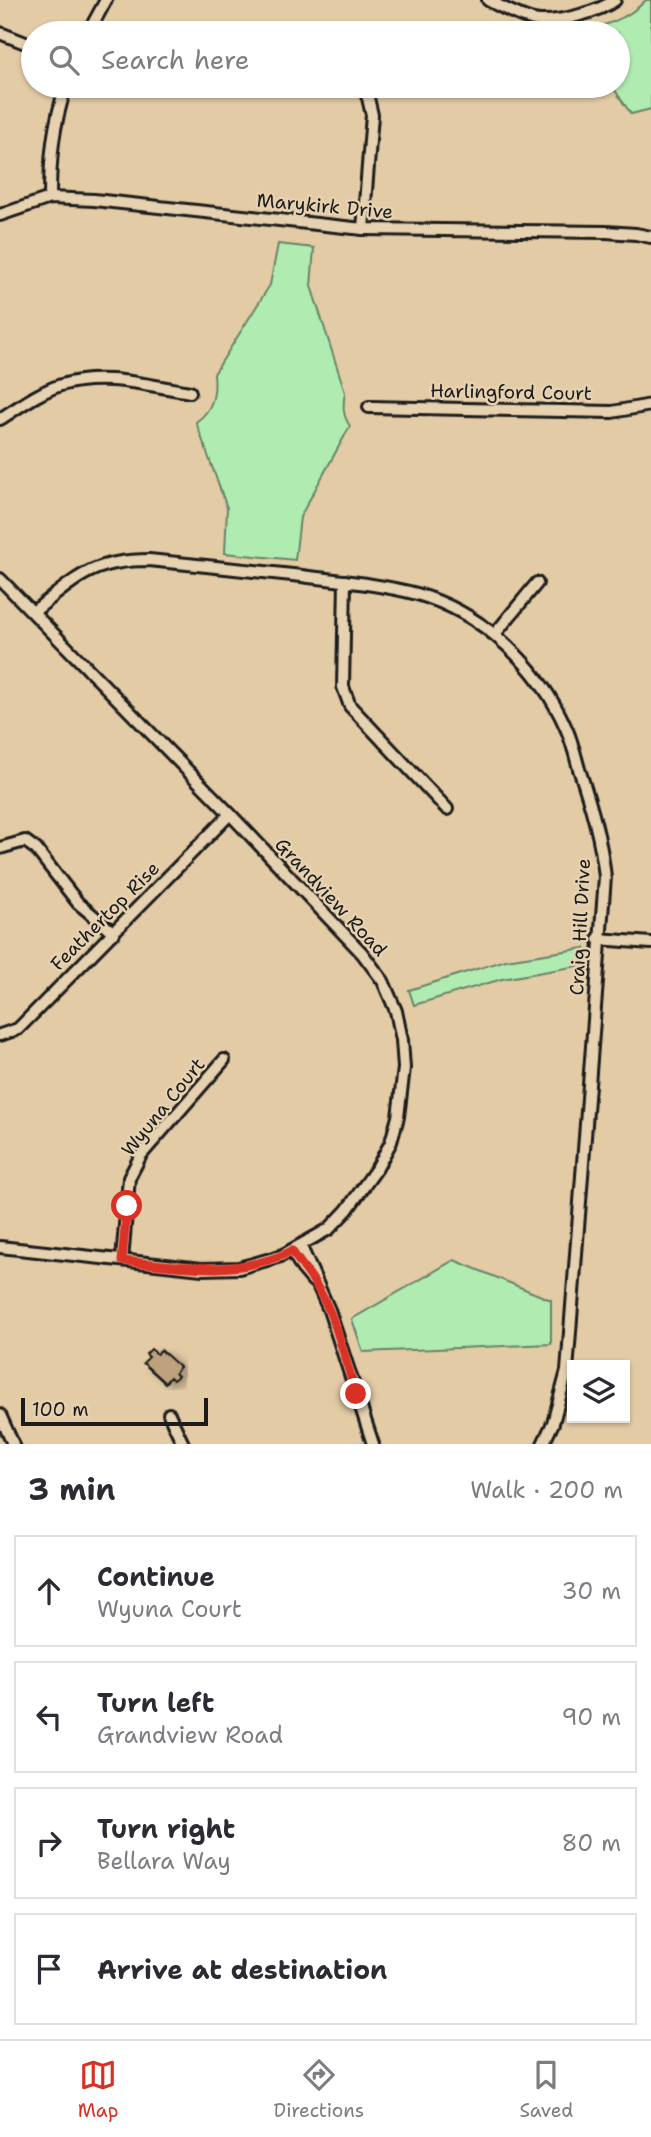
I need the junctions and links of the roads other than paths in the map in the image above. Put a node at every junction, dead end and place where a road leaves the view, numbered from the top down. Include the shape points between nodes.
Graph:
1 (106, 0) edge
2 (488, 0) edge
3 (615, 0) edge
4 (95, 21) edge
5 (539, 21) joint
6 (0, 33) edge
7 (21, 41) edge
8 (62, 98) edge
9 (368, 98) edge
10 (50, 198) junction
11 (0, 215) edge
12 (363, 229) junction
13 (651, 237) edge
14 (190, 392) dead end
15 (651, 405) edge
16 (369, 407) dead end
17 (0, 419) edge
18 (0, 579) edge
19 (345, 581) junction
20 (537, 583) dead end
21 (33, 612) junction
22 (495, 634) junction
23 (447, 809) dead end
24 (230, 814) junction
25 (0, 848) edge
26 (114, 933) junction
27 (598, 939) junction
28 (651, 943) edge
29 (0, 1035) edge
30 (224, 1060) dead end
31 (0, 1247) edge
32 (297, 1249) junction
33 (122, 1261) junction
34 (169, 1414) dead end
35 (0, 1415) edge
36 (13, 1444) edge
37 (183, 1444) edge
38 (373, 1444) edge
39 (543, 1444) edge

1 - 4 street
2 - 5 street
3 - 5 street via 591,12
6 - 7 street
8 - 10 street via 50,153
9 - 12 street via 372,115
10 - 11 street, Marykirk Drive
10 - 12 street, Marykirk Drive
12 - 13 street, Marykirk Drive via 606,232
14 - 17 street via 91,379 61,385
15 - 16 street, Harlingford Court via 612,412
18 - 21 street, Grandview Road
19 - 21 street, Craig Hill Drive via 122,560 78,577
19 - 22 street, Craig Hill Drive via 440,602
19 - 23 street via 342,687 350,706
20 - 22 street
21 - 24 street, Grandview Road
22 - 27 street, Craig Hill Drive via 534,675 566,729 601,843 605,877
24 - 26 street, Feathertop Rise
24 - 32 street, Grandview Road via 362,953 383,981 402,1040 403,1091 391,1142 347,1210 329,1230
25 - 26 street via 25,841 36,849 78,903
26 - 29 street, Feathertop Rise via 18,1029
27 - 28 street
27 - 39 street, Craig Hill Drive via 567,1371
30 - 33 street, Wyuna Court via 141,1155 129,1178
31 - 33 street, Grandview Road
32 - 33 street, Grandview Road via 264,1262 220,1269
32 - 38 street via 310,1265 329,1310
34 - 37 street
35 - 36 street

